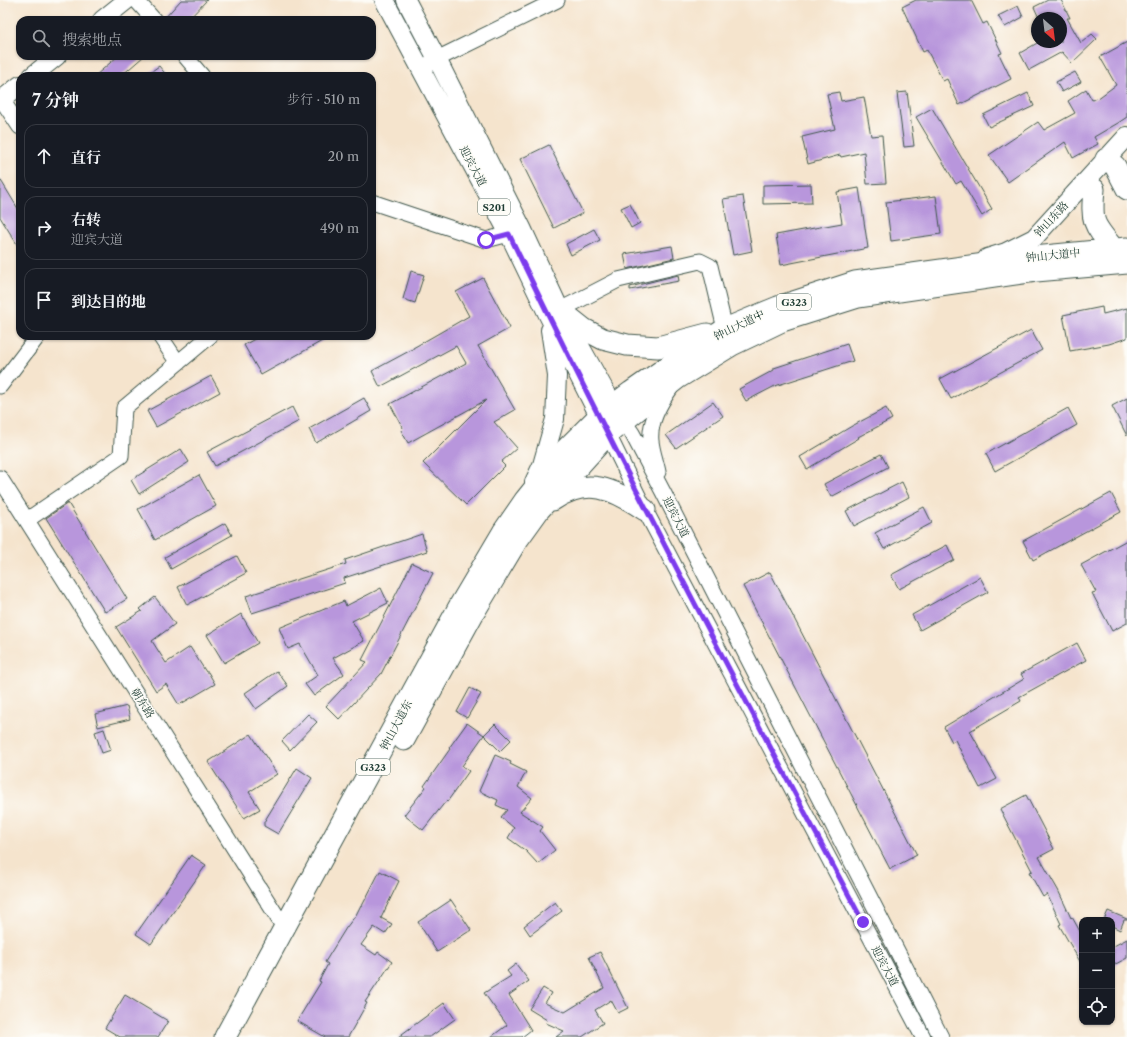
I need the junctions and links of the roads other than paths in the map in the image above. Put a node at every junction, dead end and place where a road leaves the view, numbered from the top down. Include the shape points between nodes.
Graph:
1 (127, 0) edge
2 (136, 0) edge
3 (384, 0) edge
4 (406, 0) edge
5 (557, 0) edge
6 (107, 16) edge
7 (150, 16) edge
8 (437, 58) junction
9 (52, 60) edge
10 (188, 60) edge
11 (421, 69) junction
12 (37, 72) edge
13 (199, 72) edge
14 (16, 88) edge
15 (1, 100) edge
16 (16, 121) edge
17 (1127, 136) edge
18 (1116, 159) edge
19 (1127, 188) edge
20 (1094, 189) junction
21 (376, 203) edge
22 (516, 231) junction
23 (1034, 257) junction
24 (1123, 259) edge
25 (956, 275) junction
26 (554, 312) junction
27 (725, 329) junction
28 (35, 340) edge
29 (163, 340) edge
30 (205, 340) edge
31 (178, 363) junction
32 (678, 378) junction
33 (0, 386) edge
34 (611, 419) junction
35 (0, 478) edge
36 (663, 492) junction
37 (532, 505) junction
38 (645, 510) junction
39 (27, 520) junction
40 (285, 929) junction
41 (225, 1037) edge
42 (241, 1037) edge
43 (923, 1037) edge
44 (941, 1037) edge

1 - 6 main road
2 - 7 street
3 - 11 main road, 迎宾大道 / S201
4 - 8 main road, 迎宾大道 / S201
5 - 8 street
8 - 11 street
8 - 22 main road, 迎宾大道 / S201
9 - 12 main road
10 - 13 street
11 - 22 main road, 迎宾大道 / S201
14 - 15 main road
15 - 16 street
17 - 18 main road, 钟山东路
18 - 19 highway
18 - 20 main road, 钟山东路
18 - 25 main road, 钟山东路 via 1034,238
20 - 23 main road, 钟山东路
20 - 24 highway via 1093,220
21 - 22 street via 486,240
22 - 26 main road, 迎宾大道 / S201
23 - 24 highway, 钟山大道中 / G323
23 - 25 highway, 钟山大道中 / G323
24 - 25 highway, 钟山大道中 / G323 via 1036,272
25 - 27 highway, 钟山大道中 / G323 via 855,282 778,307
25 - 32 highway, 钟山大道中 / G323 via 858,297 782,321 732,345
26 - 27 highway via 603,340 627,345 658,347
26 - 27 street via 618,280 700,261 710,266
26 - 34 main road, 迎宾大道 / S201
26 - 37 main road via 557,376 555,419
27 - 34 highway, 钟山大道中 / G323 via 674,362
28 - 33 street
29 - 31 street
30 - 31 street
31 - 39 street via 124,408 121,456
32 - 34 highway, 钟山大道中 / G323 via 641,407
32 - 36 street via 662,401 651,434
34 - 36 street, 迎宾大道
34 - 37 highway, 钟山大道中 / G323 via 566,450
34 - 38 street, 迎宾大道
35 - 39 street, 朝东路
36 - 44 street, 迎宾大道
37 - 38 highway via 576,488 595,486 627,498
37 - 40 highway, 钟山大道东 / G323 via 504,532 461,603
37 - 42 highway, 钟山大道东 / G323 via 516,542 473,614
38 - 43 street, 迎宾大道
39 - 40 street, 朝东路
40 - 41 highway, 钟山大道东 / G323

